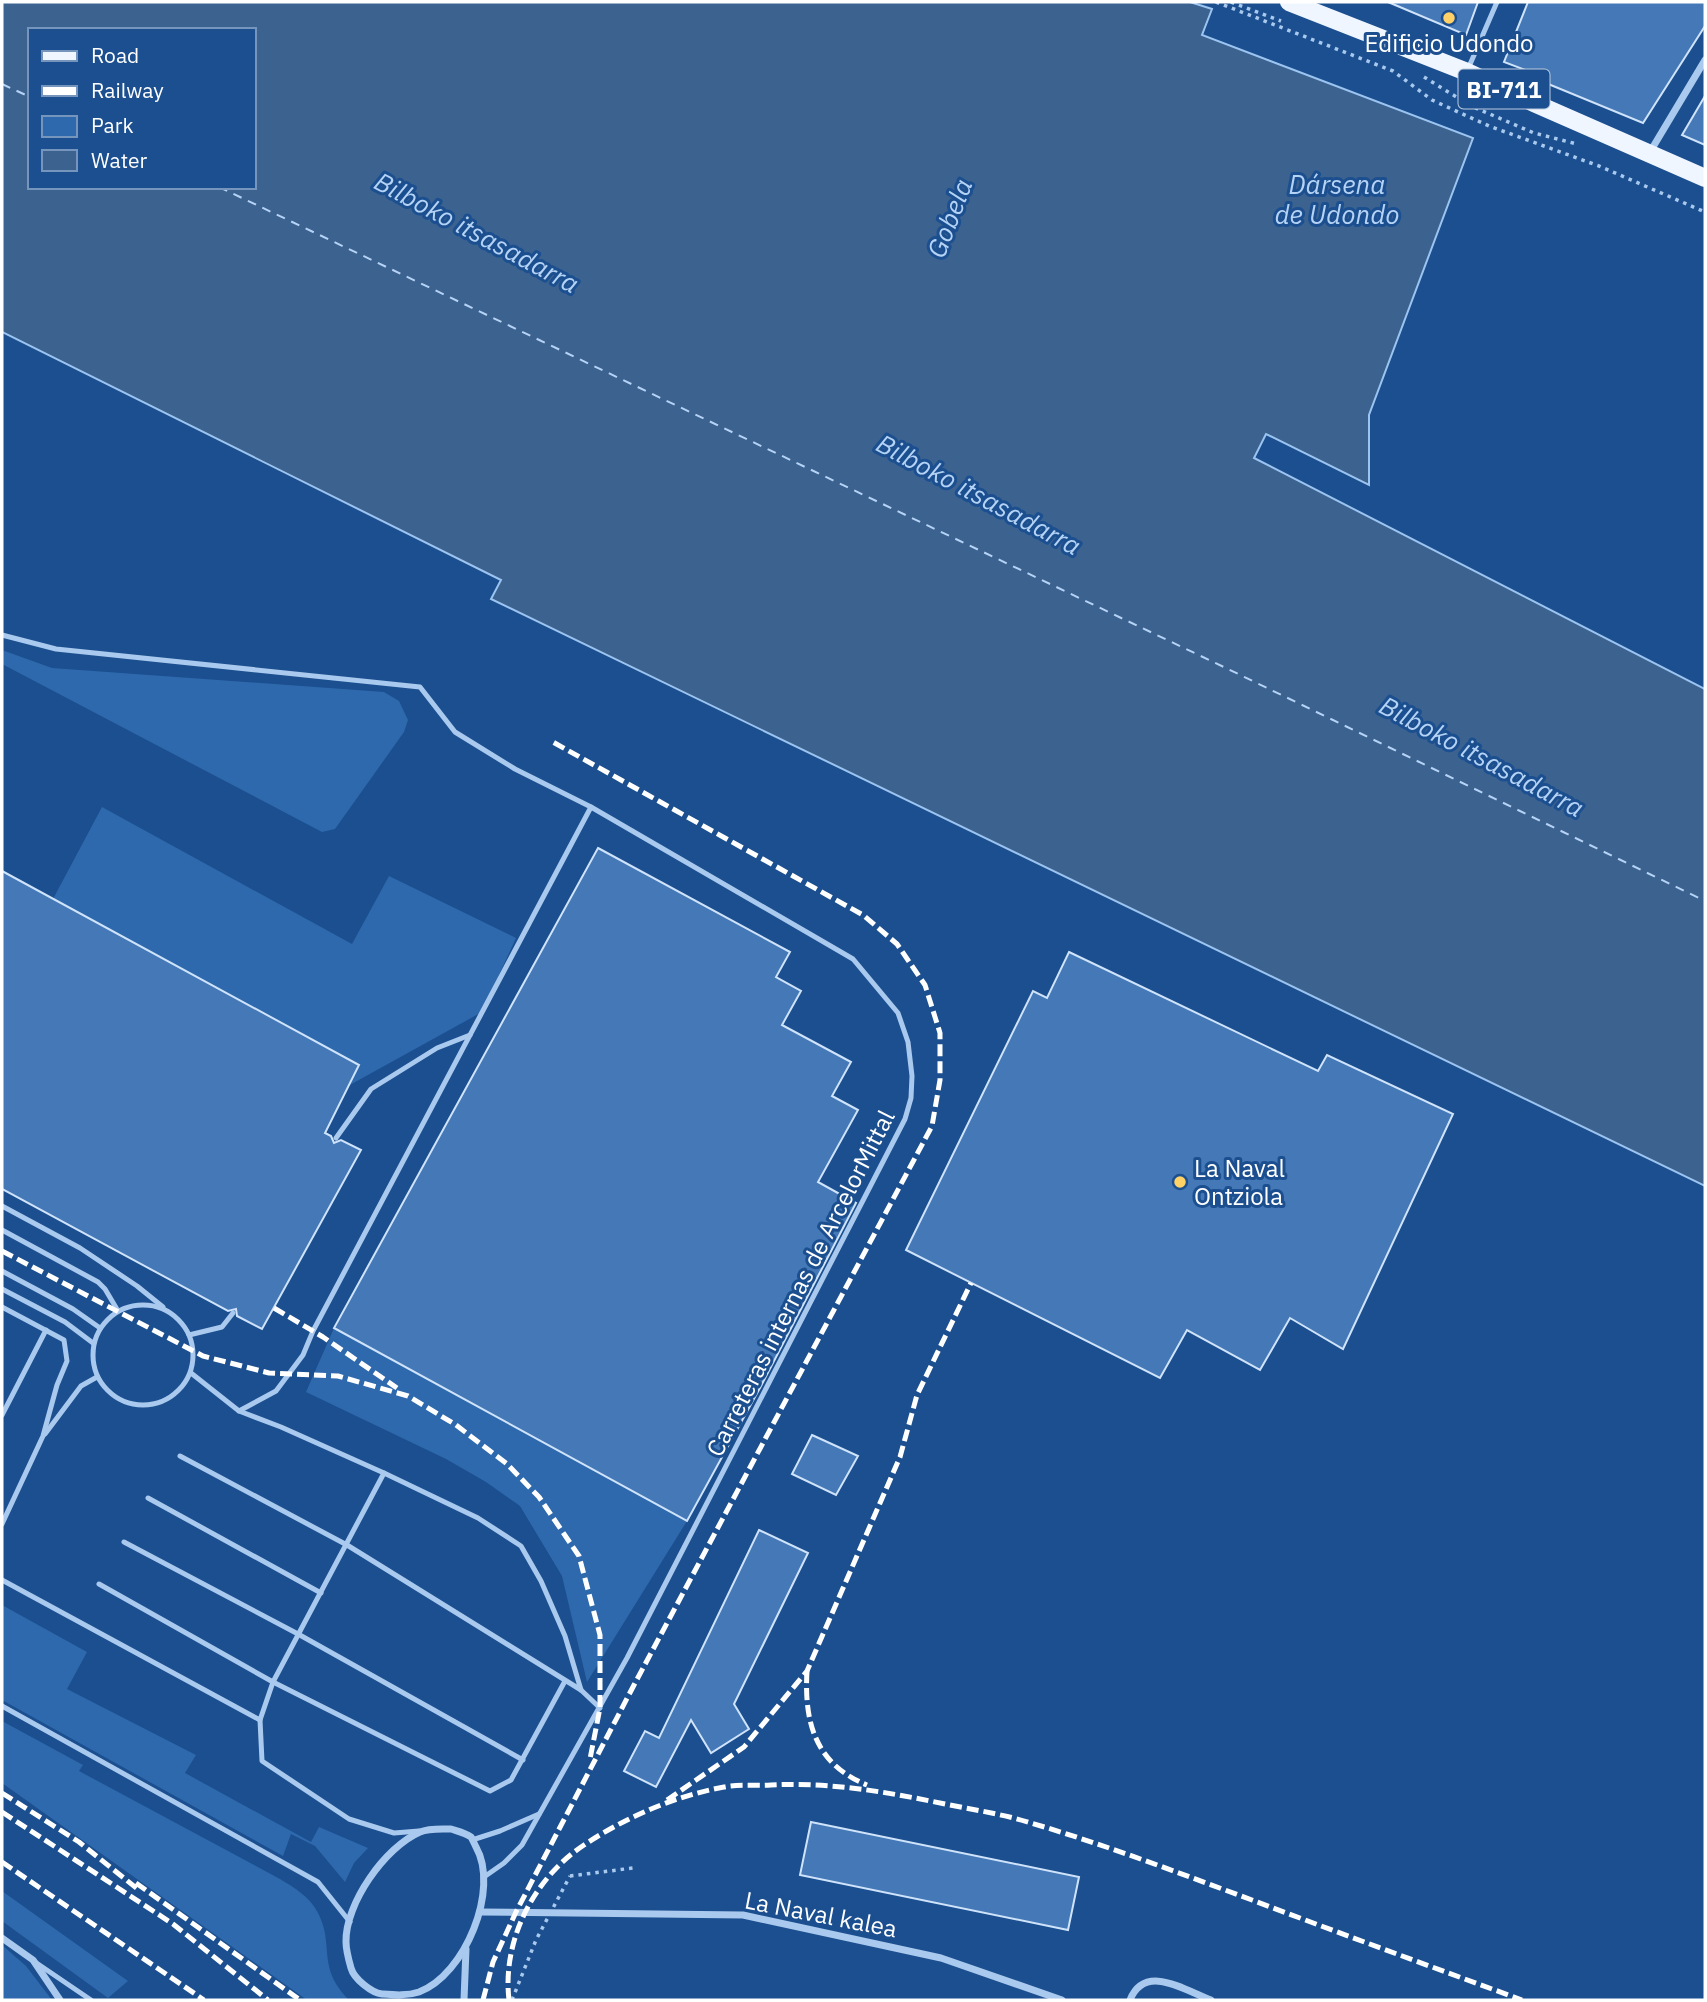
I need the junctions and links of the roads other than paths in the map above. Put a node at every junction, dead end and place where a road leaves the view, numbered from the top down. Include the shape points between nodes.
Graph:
1 (1289, 2) edge
2 (1497, 2) edge
3 (1705, 60) edge
4 (1467, 72) junction
5 (1650, 152) junction
6 (1705, 178) edge
7 (2, 635) edge
8 (591, 807) junction
9 (470, 1035) junction
10 (336, 1138) dead end
11 (2, 1206) edge
12 (2, 1230) edge
13 (2, 1271) edge
14 (2, 1289) edge
15 (166, 1309) junction
16 (3, 1310) edge
17 (118, 1311) junction
18 (233, 1313) dead end
19 (100, 1328) junction
20 (46, 1330) junction
21 (189, 1335) junction
22 (93, 1343) junction
23 (191, 1373) junction
24 (97, 1377) junction
25 (239, 1411) junction
26 (2, 1415) edge
27 (43, 1436) junction
28 (180, 1456) dead end
29 (384, 1473) junction
30 (148, 1498) dead end
31 (2, 1524) edge
32 (124, 1542) dead end
33 (347, 1545) junction
34 (2, 1580) edge
35 (99, 1584) dead end
36 (321, 1593) junction
37 (298, 1634) junction
38 (565, 1681) junction
39 (274, 1682) junction
40 (581, 1690) junction
41 (2, 1706) edge
42 (600, 1707) junction
43 (260, 1720) junction
44 (523, 1760) junction
45 (539, 1814) junction
46 (422, 1831) junction
47 (472, 1840) junction
48 (484, 1877) junction
49 (480, 1912) junction
50 (350, 1922) junction
51 (2, 1938) edge
52 (466, 1945) junction
53 (33, 1960) junction
54 (374, 1993) junction
55 (60, 2000) edge
56 (91, 2000) edge
57 (387, 2000) edge
58 (464, 2000) edge
59 (1062, 2000) edge
60 (1130, 2000) edge
61 (1211, 2000) edge

1 - 4 main road, BI-711
2 - 4 lane
3 - 5 street
4 - 5 main road, BI-711
5 - 6 main road, BI-711
7 - 8 lane, Carreteras internas de ArcelorMittal via 57,649 420,687 455,732
8 - 9 lane
8 - 42 lane, Carreteras internas de ArcelorMittal via 853,959 898,1013 912,1076 905,1119 889,1152
9 - 10 lane via 437,1048 371,1089
9 - 25 lane via 303,1355 276,1391
11 - 15 lane via 80,1248
12 - 17 lane via 98,1282
13 - 19 lane
14 - 22 lane via 65,1322
15 - 17 lane via 140,1305
15 - 21 lane
16 - 20 lane
17 - 19 lane
18 - 21 lane via 222,1327
19 - 22 lane
20 - 26 lane
20 - 27 lane via 64,1340 67,1361
21 - 23 lane via 193,1343
22 - 24 lane
23 - 24 lane via 178,1392 159,1404 136,1406 117,1399
23 - 25 lane
24 - 27 lane via 81,1386
25 - 29 lane
27 - 31 lane
28 - 33 lane
29 - 33 lane
29 - 40 lane via 478,1518 521,1546 565,1636
30 - 36 lane
32 - 37 lane
33 - 36 lane
33 - 38 lane
34 - 43 lane
35 - 39 lane
36 - 37 lane
37 - 39 lane
37 - 44 lane
38 - 40 lane
38 - 44 lane
39 - 43 lane
39 - 44 lane via 490,1791 512,1780
40 - 42 lane
41 - 50 lane via 318,1882
42 - 45 lane, Carreteras internas de ArcelorMittal
43 - 46 lane via 262,1761 349,1819 394,1833
45 - 47 lane
45 - 48 lane, Carreteras internas de ArcelorMittal via 522,1845
46 - 47 street via 451,1829
46 - 50 street via 397,1845 373,1871
47 - 48 street
48 - 49 street
49 - 52 street
49 - 59 street, La Naval kalea via 743,1915 941,1958
50 - 54 street via 346,1941 352,1972
51 - 53 street
52 - 54 street via 447,1973 422,1991 405,1996
52 - 58 street
53 - 55 street
53 - 56 lane
54 - 57 street
60 - 61 street via 1135,1988 1154,1979

